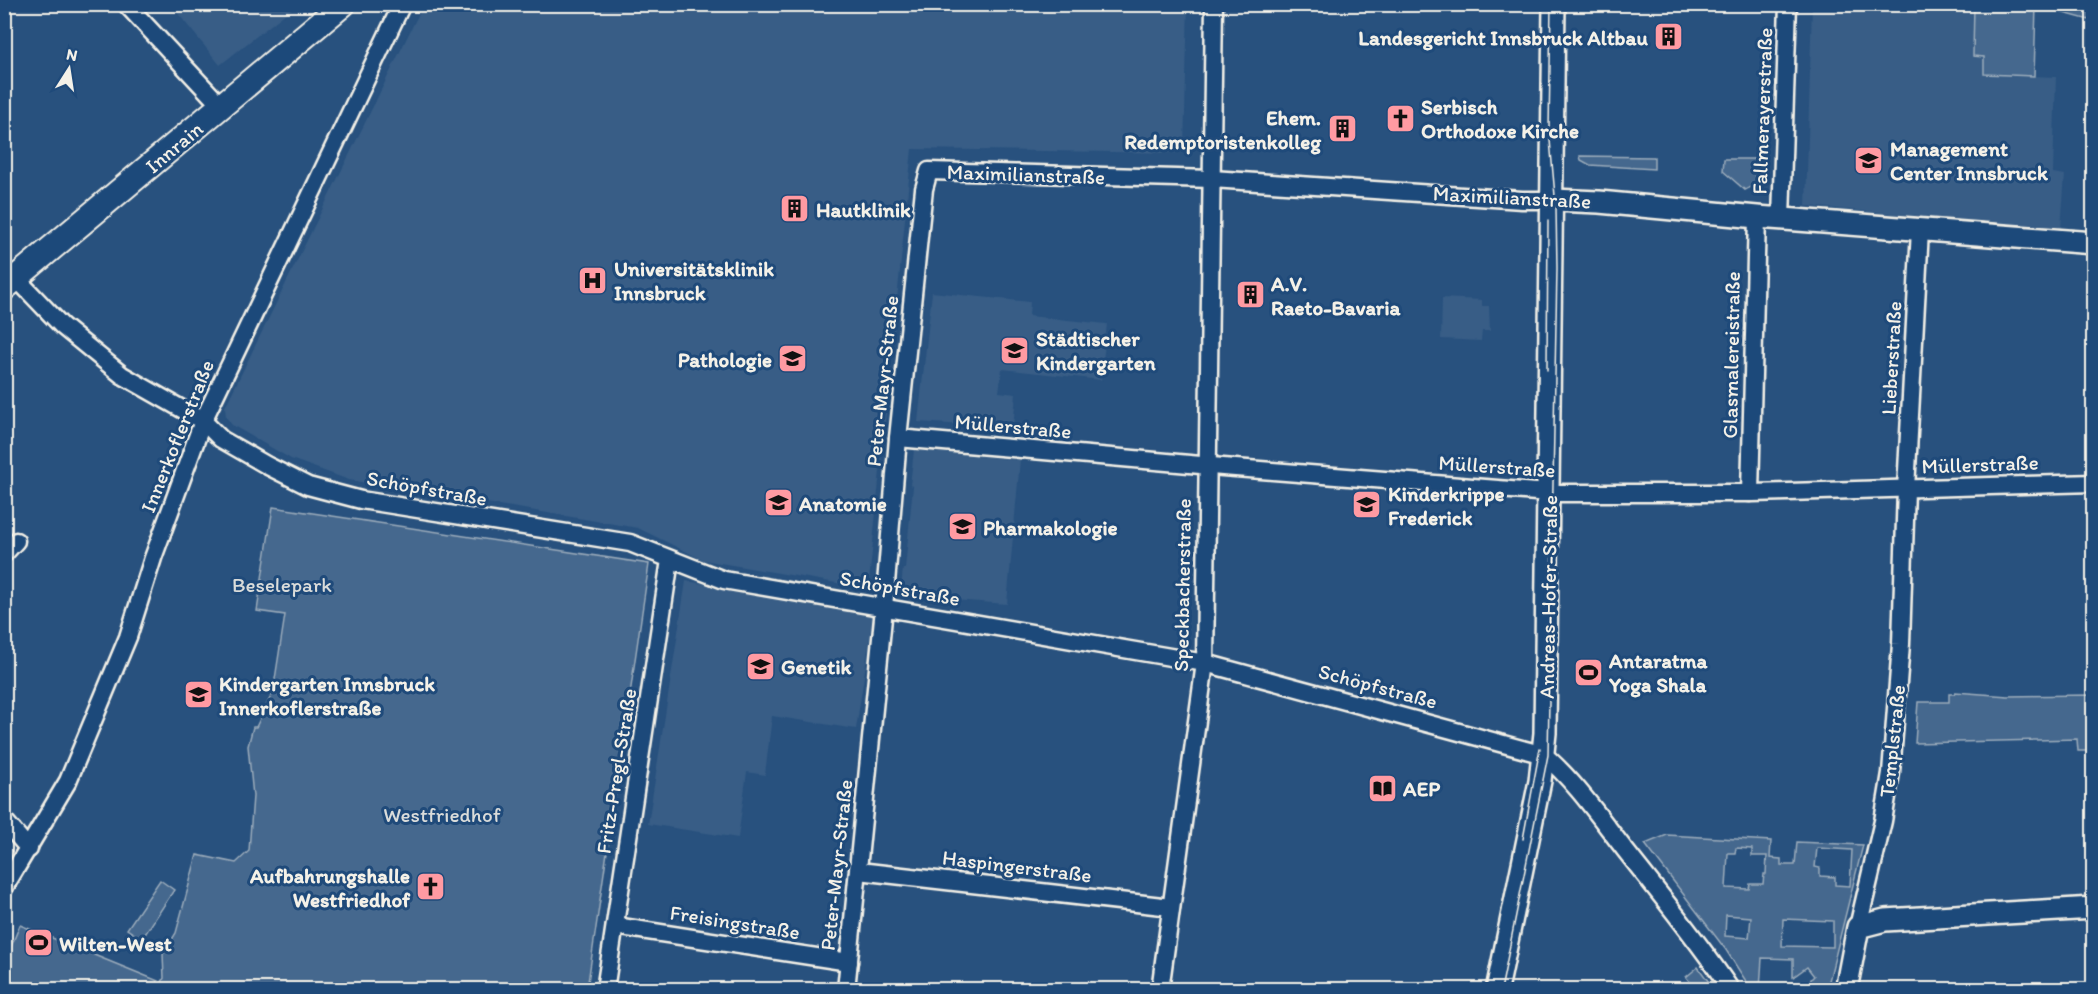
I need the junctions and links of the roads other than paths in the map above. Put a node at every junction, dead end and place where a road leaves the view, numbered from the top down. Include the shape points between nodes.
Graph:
1 (126, 4) edge
2 (343, 4) edge
3 (402, 4) edge
4 (1215, 4) edge
5 (1554, 4) edge
6 (1788, 4) edge
7 (222, 107) junction
8 (929, 171) joint
9 (1212, 179) junction
10 (1553, 200) junction
11 (1756, 218) junction
12 (1780, 219) junction
13 (1920, 230) junction
14 (2094, 243) edge
15 (10, 283) edge
16 (203, 421) junction
17 (898, 438) junction
18 (1207, 466) junction
19 (2094, 483) edge
20 (1906, 489) junction
21 (1550, 493) junction
22 (1750, 493) junction
23 (16, 541) dead end
24 (4, 554) edge
25 (670, 560) junction
26 (884, 608) junction
27 (1204, 663) junction
28 (1544, 755) junction
29 (4, 820) edge
30 (29, 849) junction
31 (859, 871) junction
32 (4, 888) edge
33 (1171, 907) junction
34 (2094, 908) edge
35 (615, 926) junction
36 (1858, 927) junction
37 (849, 962) junction
38 (605, 990) edge
39 (846, 990) edge
40 (1160, 990) edge
41 (1497, 990) edge
42 (1731, 990) edge
43 (1846, 990) edge

1 - 7 street
2 - 7 main road, Innrain
3 - 16 street, Innerkoflerstraße
4 - 9 street, Speckbacherstraße
5 - 10 street, Andreas-Hofer-Straße
6 - 12 street, Fallmerayerstraße
7 - 15 main road, Innrain
8 - 9 street, Maximilianstraße
8 - 17 street, Peter-Mayr-Straße
9 - 10 street, Maximilianstraße
9 - 18 street, Speckbacherstraße
10 - 11 street, Maximilianstraße
10 - 21 street, Andreas-Hofer-Straße
11 - 12 street, Maximilianstraße
11 - 22 street, Glasmalereistraße
12 - 13 street, Maximilianstraße
13 - 14 street, Maximilianstraße
13 - 20 street, Lieberstraße
15 - 16 street, Schöpfstraße via 122,375
16 - 25 street, Schöpfstraße via 221,439 308,486 370,502 630,543
16 - 30 street, Innerkoflerstraße via 104,697 68,781
17 - 18 street, Müllerstraße
17 - 26 street, Peter-Mayr-Straße
18 - 21 street, Müllerstraße
18 - 27 street, Speckbacherstraße
19 - 20 street, Müllerstraße
20 - 22 street, Müllerstraße
20 - 36 street, Templstraße via 1901,644 1891,773
21 - 22 street, Müllerstraße
21 - 28 street, Andreas-Hofer-Straße
23 - 24 street
25 - 26 street, Schöpfstraße via 724,580
25 - 35 street, Fritz-Pregl-Straße
26 - 27 street, Schöpfstraße
26 - 31 street, Peter-Mayr-Straße
27 - 28 street, Schöpfstraße
27 - 33 street, Speckbacherstraße
28 - 41 street, Andreas-Hofer-Straße
28 - 42 street, Schöpfstraße via 1559,768 1704,949
29 - 30 street
30 - 32 street, Innerkoflerstraße
31 - 33 street, Haspingerstraße
31 - 37 street, Peter-Mayr-Straße
33 - 40 street, Speckbacherstraße
34 - 36 street via 1885,920
35 - 37 street, Freisingstraße
35 - 38 street, Fritz-Pregl-Straße
36 - 43 street, Templstraße
37 - 39 street, Peter-Mayr-Straße

